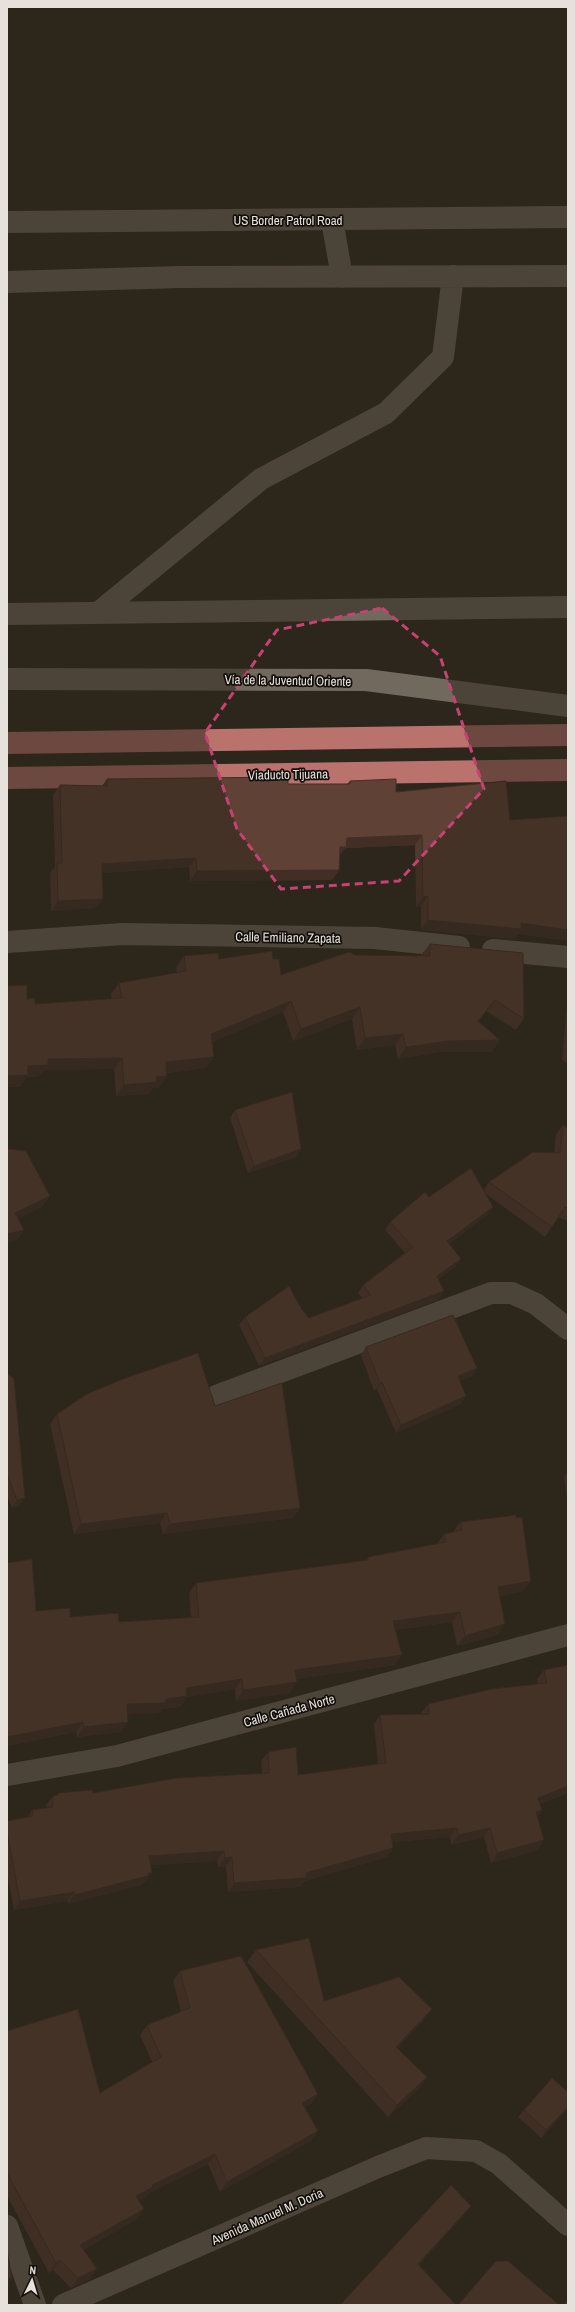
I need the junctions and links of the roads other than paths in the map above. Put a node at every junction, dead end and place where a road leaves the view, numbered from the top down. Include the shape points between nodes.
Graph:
1 (568, 217) edge
2 (332, 220) junction
3 (7, 222) edge
4 (453, 276) junction
5 (568, 276) edge
6 (342, 277) junction
7 (7, 282) edge
8 (568, 607) edge
9 (98, 613) junction
10 (7, 614) edge
11 (7, 679) edge
12 (568, 706) edge
13 (568, 734) edge
14 (7, 743) edge
15 (568, 770) edge
16 (7, 778) edge
17 (7, 942) edge
18 (568, 958) edge
19 (568, 1329) edge
20 (216, 1396) dead end
21 (568, 1635) edge
22 (7, 1775) edge
23 (568, 2225) edge
24 (7, 2226) edge
25 (35, 2305) edge
26 (63, 2305) edge

1 - 2 street, US Border Patrol Road
2 - 3 street, US Border Patrol Road
2 - 6 street
4 - 5 street
4 - 6 street
4 - 9 street via 443,357 386,413 261,479
6 - 7 street via 181,277
8 - 9 street
9 - 10 street
11 - 12 street, Vía de la Juventud Oriente via 366,680
13 - 14 highway
15 - 16 highway, Viaducto Tijuana
17 - 18 street, Calle Emiliano Zapata via 123,934 375,938
19 - 20 street via 536,1304 512,1293 491,1294
21 - 22 street, Calle Cañada Norte via 117,1756
23 - 26 street, Avenida Manuel M. Doria via 499,2164 476,2151 426,2148
24 - 25 street

